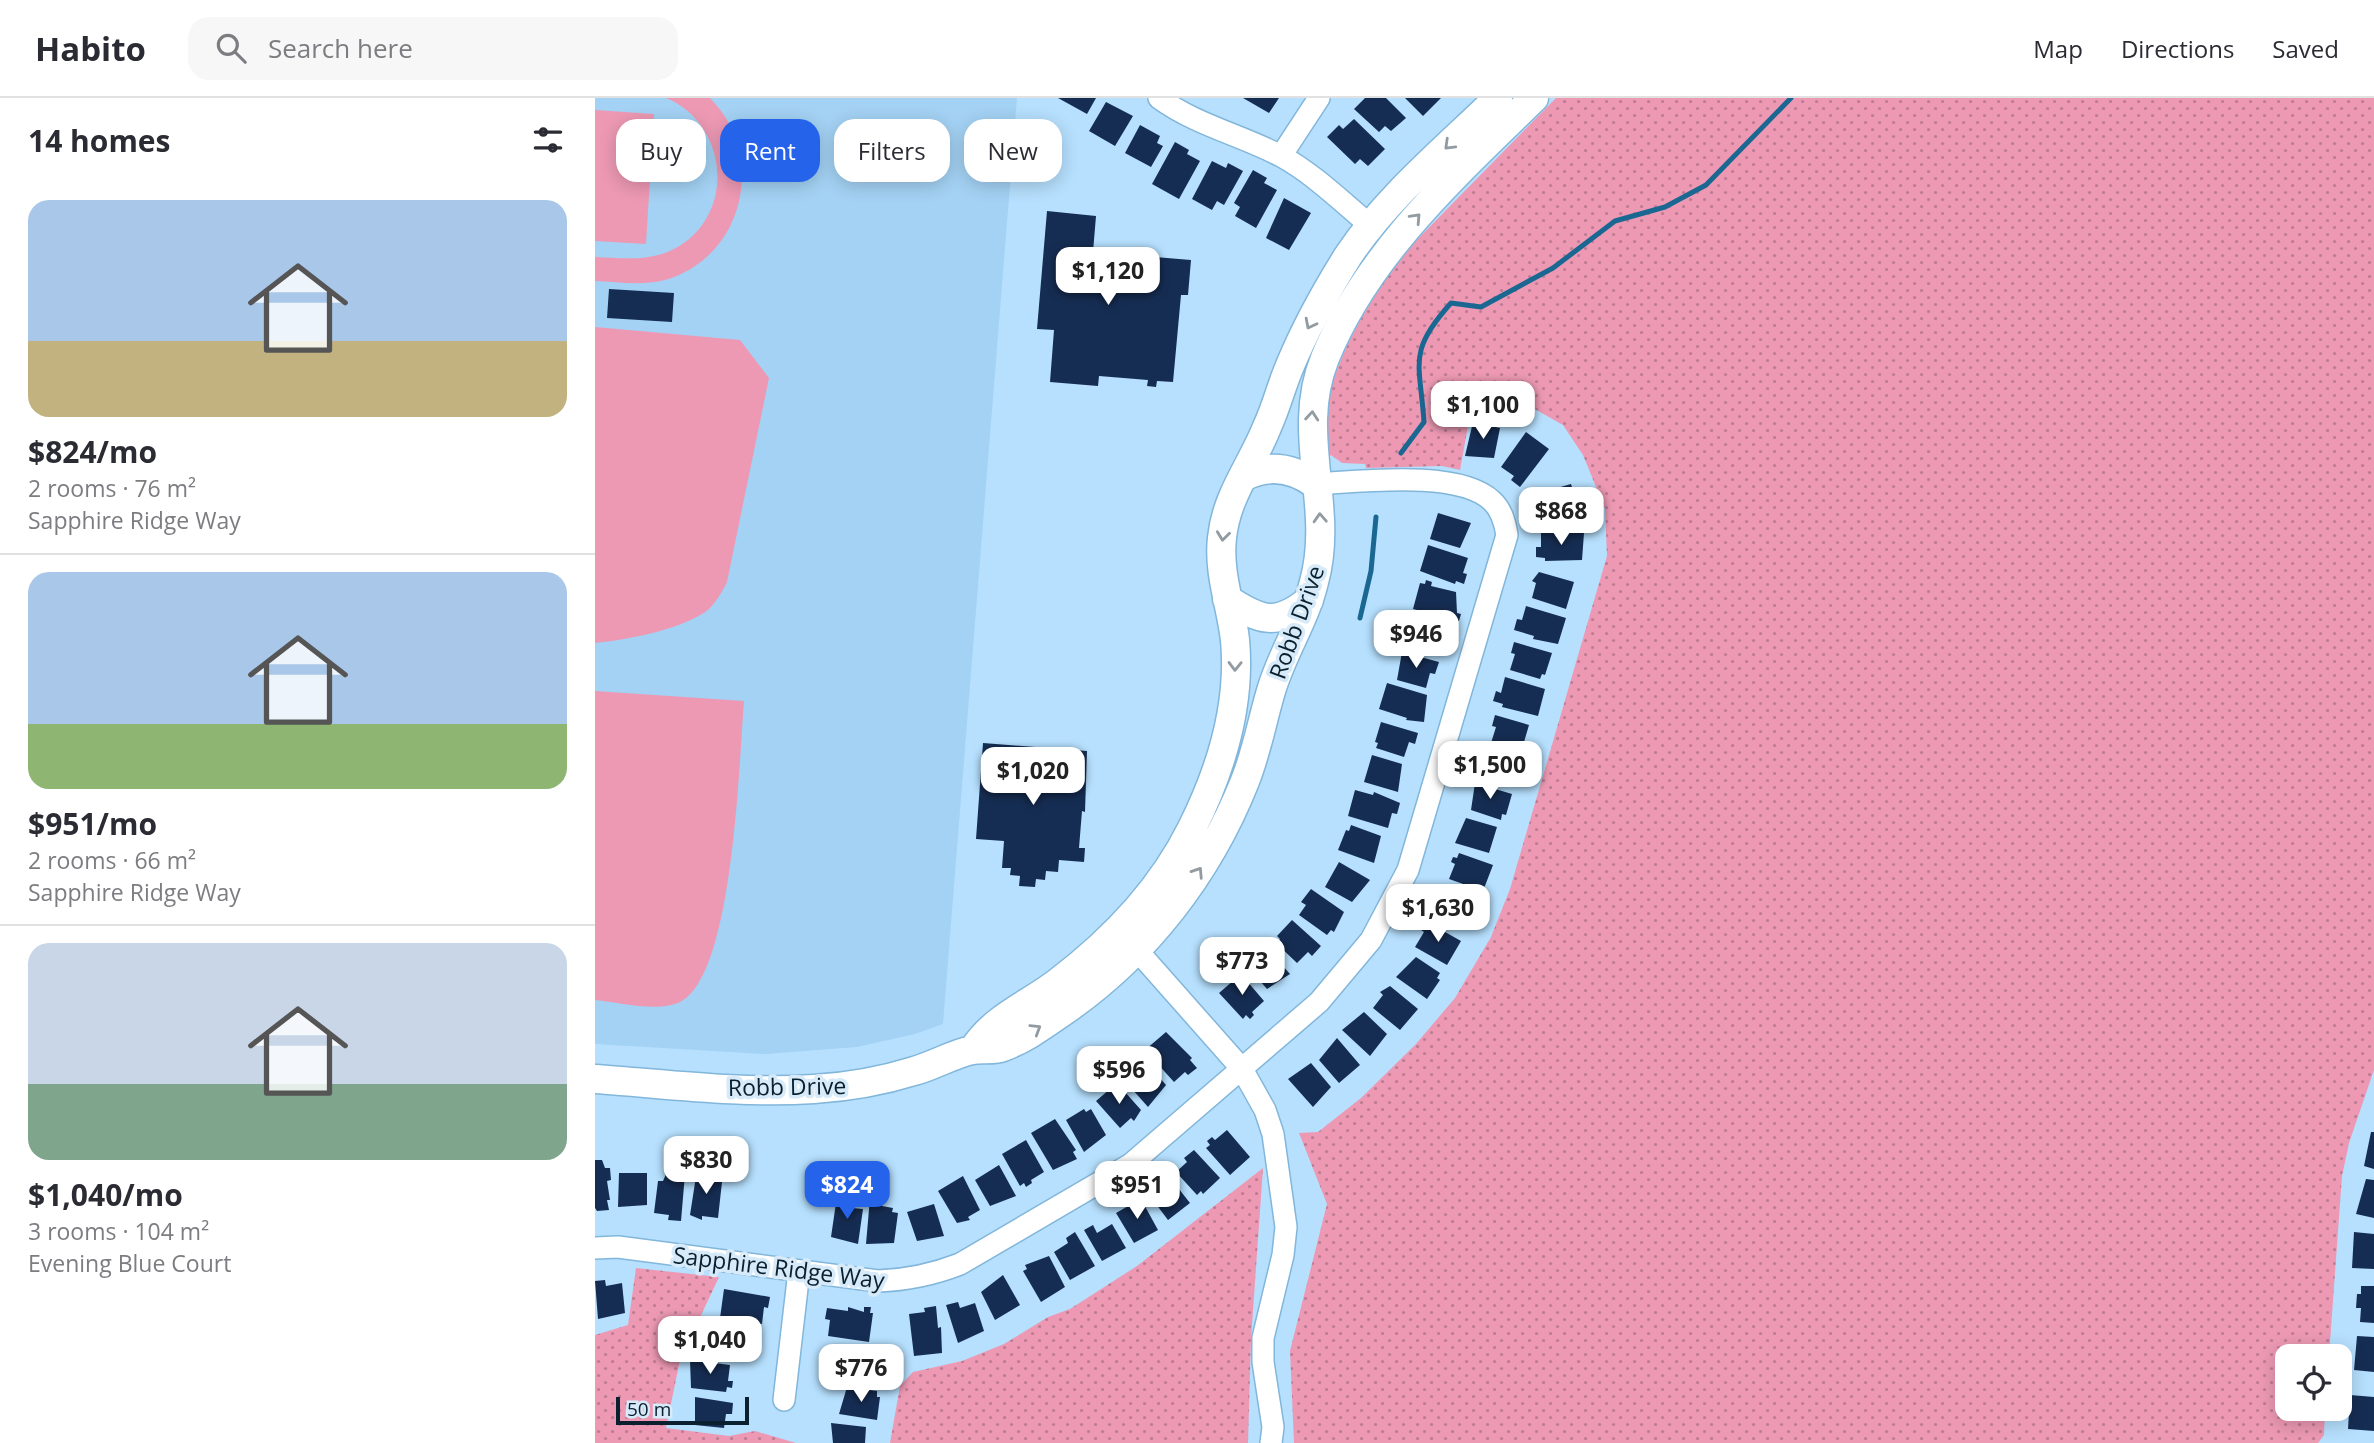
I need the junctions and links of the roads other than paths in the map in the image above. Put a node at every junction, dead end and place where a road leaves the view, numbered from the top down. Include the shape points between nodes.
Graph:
1 (1159, 98) edge
2 (1319, 98) edge
3 (1498, 98) edge
4 (1534, 98) edge
5 (1281, 156) junction
6 (1371, 226) junction
7 (1243, 477) junction
8 (1315, 484) junction
9 (1227, 599) junction
10 (1309, 600) junction
11 (1128, 939) junction
12 (1242, 1069) junction
13 (595, 1079) edge
14 (595, 1248) edge
15 (799, 1271) junction
16 (784, 1400) dead end
17 (1271, 1443) edge

1 - 5 street via 1202,124
2 - 5 street
3 -> 6 street, Robb Drive
8 -> 4 street, Robb Drive via 1311,425 1315,389 1350,305 1416,218
5 - 6 street
6 -> 7 street, Robb Drive via 1310,323
7 - 8 street via 1279,469 1299,473
7 -> 9 street, Robb Drive via 1230,503 1222,537
10 -> 8 street, Robb Drive via 1320,544
8 - 12 street, Sapphire Ridge Way via 1436,482 1469,488 1493,501 1502,514 1505,548 1420,835 1391,906 1346,972 1319,1002
9 - 10 street via 1258,617 1269,618 1283,617
9 -> 11 street, Robb Drive via 1235,639 1235,695 1219,764 1192,828
11 -> 10 street, Robb Drive via 1160,925 1202,868 1236,804 1275,681
11 - 12 street
11 - 13 street, Robb Drive via 989,1027 973,1050 891,1077 816,1089 767,1091
12 - 15 street, Sapphire Ridge Way via 1131,1164 960,1264 906,1280
12 - 17 street via 1273,1134 1285,1215 1283,1255 1263,1338
14 - 15 street, Sapphire Ridge Way via 618,1247
15 - 16 street

